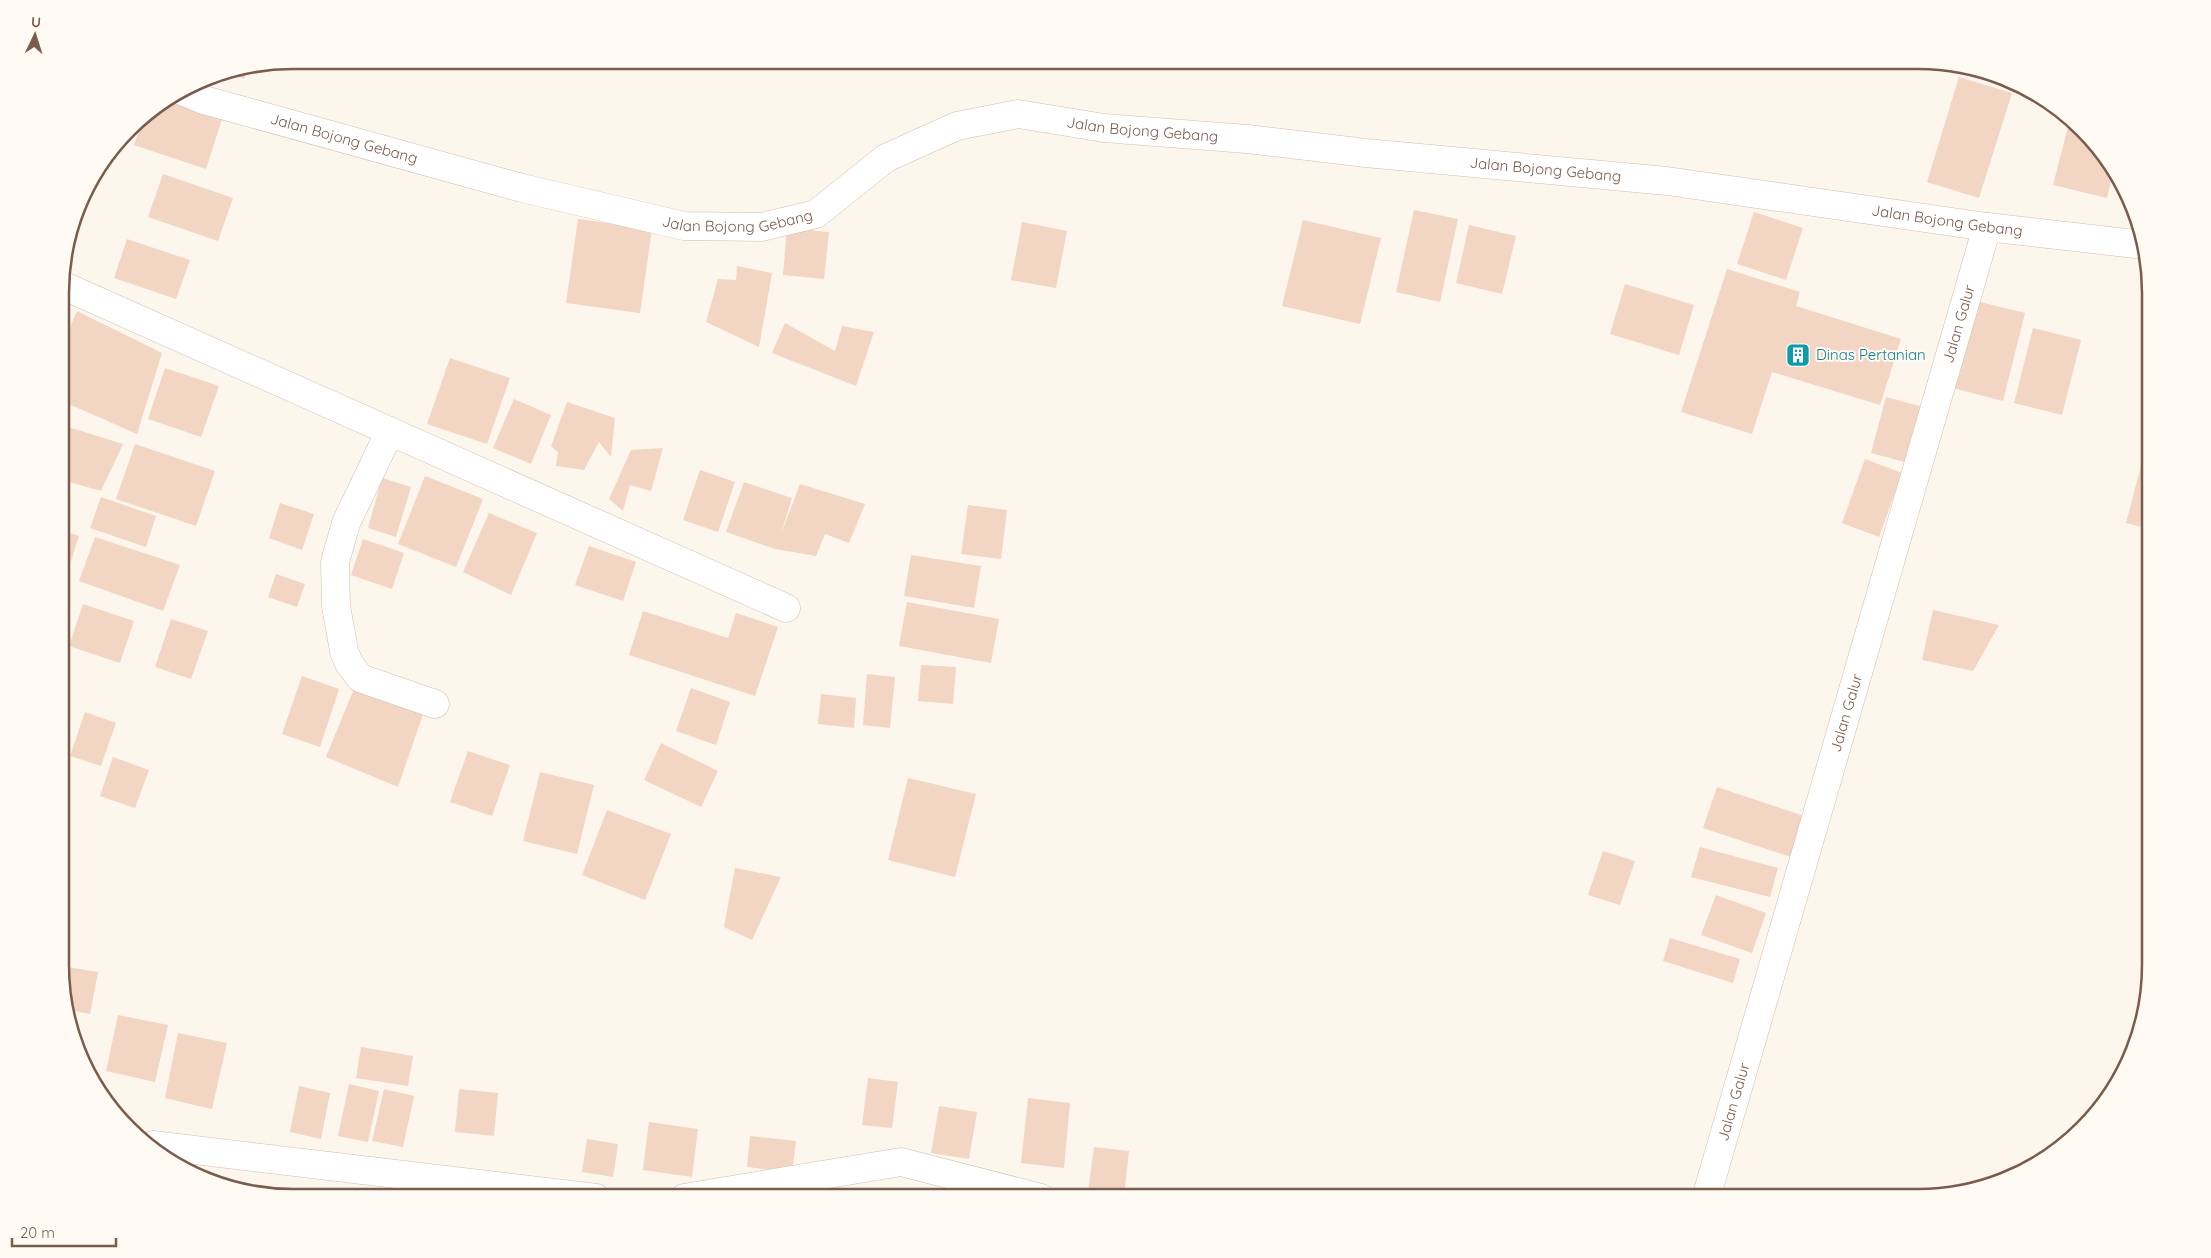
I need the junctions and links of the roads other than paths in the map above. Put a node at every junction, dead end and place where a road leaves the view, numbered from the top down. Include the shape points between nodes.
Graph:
1 (190, 94) edge
2 (1987, 227) junction
3 (2137, 245) edge
4 (69, 288) edge
5 (390, 431) junction
6 (786, 608) dead end
7 (435, 704) dead end
8 (160, 1146) edge
9 (521, 1189) edge
10 (738, 1189) edge
11 (1006, 1189) edge
12 (1709, 1189) edge

1 - 2 street, Jalan Bojong Gebang via 522,188 684,226 762,227 816,214 886,158 957,126 1018,114 1104,128 1248,139 1667,181
2 - 3 street, Jalan Bojong Gebang
2 - 12 street, Jalan Galur
4 - 5 street
5 - 6 street
5 - 7 street via 346,523 335,562 336,606 344,651 360,678
8 - 9 street
10 - 11 street via 901,1162

